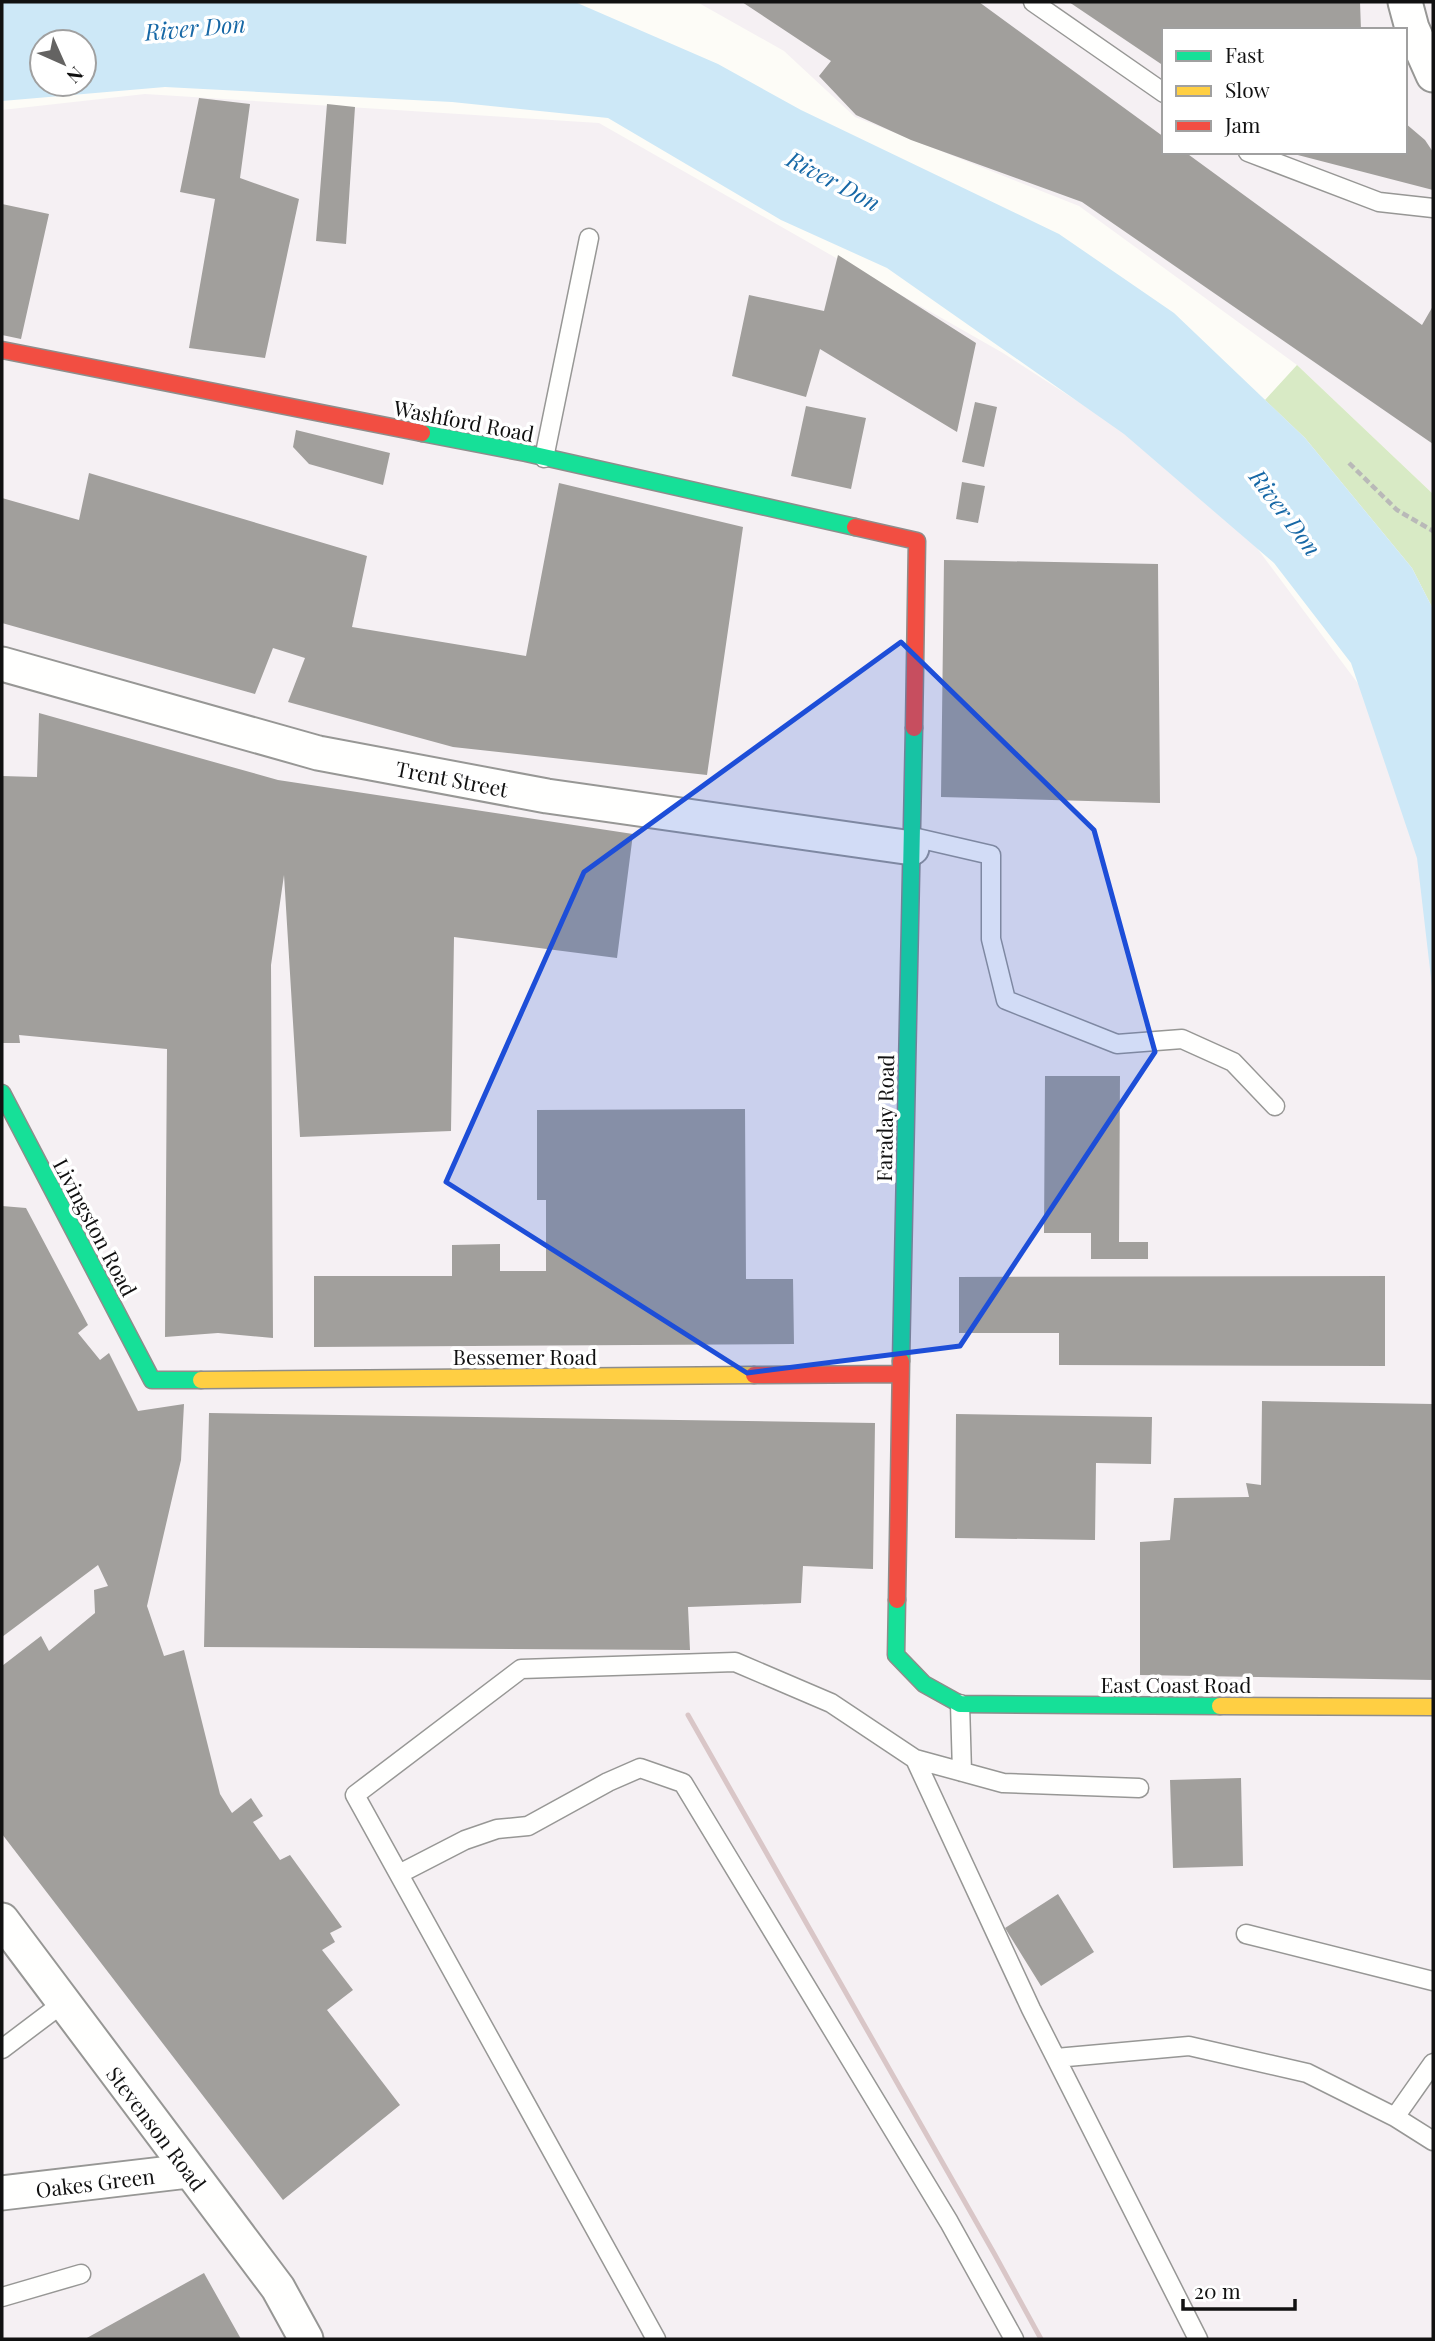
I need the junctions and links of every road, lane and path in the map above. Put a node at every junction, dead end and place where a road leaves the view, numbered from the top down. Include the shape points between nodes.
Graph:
1 (1033, 2) edge
2 (1405, 2) edge
3 (1433, 75) edge
4 (1162, 92) edge
5 (1253, 154) edge
6 (1433, 208) edge
7 (589, 238) dead end
8 (2, 350) edge
9 (544, 458) junction
10 (1349, 463) dead end
11 (1433, 531) edge
12 (917, 541) joint
13 (2, 664) edge
14 (913, 842) junction
15 (2, 1093) edge
16 (1275, 1106) dead end
17 (899, 1374) junction
18 (152, 1380) joint
19 (924, 1684) joint
20 (960, 1703) junction
21 (1433, 1707) edge
22 (915, 1759) junction
23 (962, 1772) junction
24 (1139, 1788) dead end
25 (399, 1874) junction
26 (2, 1920) edge
27 (1246, 1934) dead end
28 (1433, 1981) edge
29 (63, 2003) junction
30 (2, 2049) edge
31 (1056, 2058) junction
32 (1433, 2063) edge
33 (1395, 2117) junction
34 (1433, 2141) edge
35 (188, 2171) junction
36 (2, 2193) edge
37 (80, 2274) dead end
38 (2, 2297) edge
39 (306, 2339) edge
40 (656, 2339) edge
41 (1014, 2339) edge
42 (1198, 2339) edge

1 - 4 lane
2 - 3 street
5 - 6 lane via 1379,202
7 - 9 lane
8 - 9 street, Washford Road
9 - 12 street, Washford Road
10 - 11 path via 1397,510
12 - 14 street, Faraday Road
13 - 14 street, Trent Street via 318,753 547,796
14 - 16 lane via 991,855 991,939 1006,1000 1117,1044 1182,1039 1233,1062
14 - 17 street, Faraday Road
15 - 18 street, Livingston Road
17 - 18 street, Bessemer Road
17 - 19 street, Faraday Road via 896,1655
19 - 20 street, East Coast Road
20 - 21 street, East Coast Road
20 - 23 lane
22 - 23 lane
22 - 25 lane via 831,1703 735,1662 521,1669 355,1795
22 - 31 lane
23 - 24 lane via 1003,1783
25 - 40 lane
25 - 41 lane via 465,1840 497,1829 528,1826 640,1768 683,1783 949,2222
26 - 29 street, Stevenson Road
27 - 28 lane
29 - 30 lane
29 - 35 street, Stevenson Road
31 - 33 lane via 1189,2046 1307,2073
31 - 42 lane
32 - 33 lane
33 - 34 lane
35 - 36 street, Oakes Green
35 - 39 street, Stevenson Road via 278,2288
37 - 38 lane

